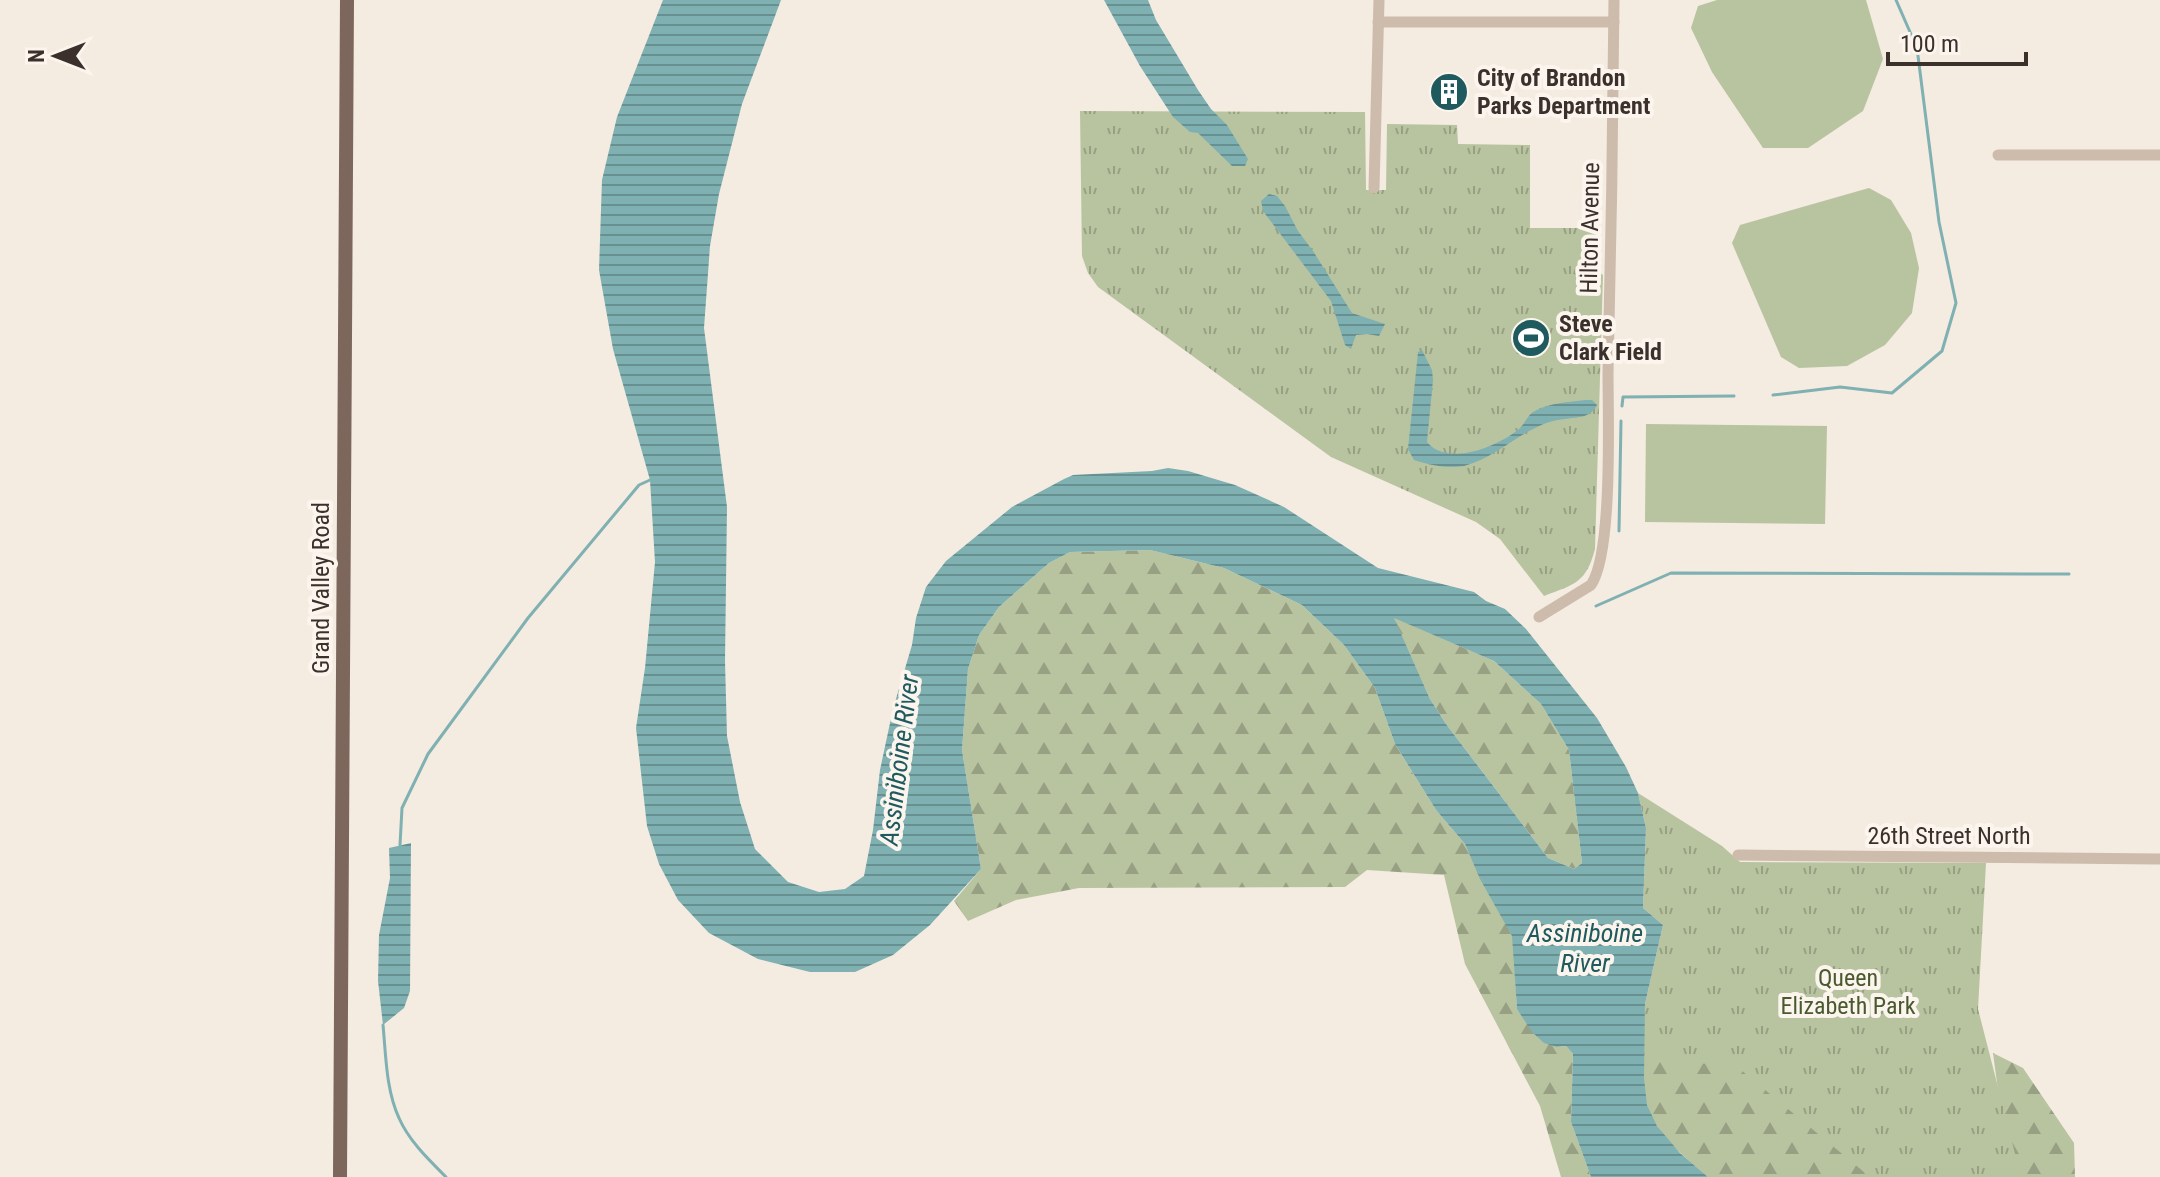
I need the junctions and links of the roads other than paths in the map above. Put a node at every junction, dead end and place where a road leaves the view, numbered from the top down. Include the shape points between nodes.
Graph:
1 (347, 0) edge
2 (1379, 0) edge
3 (1614, 0) edge
4 (1378, 22) junction
5 (1614, 22) junction
6 (1998, 155) dead end
7 (2160, 155) edge
8 (1374, 188) dead end
9 (1539, 617) dead end
10 (1738, 855) dead end
11 (2160, 859) edge
12 (340, 1177) edge

1 - 12 main road, Grand Valley Road
2 - 4 street
3 - 5 street, Hilton Avenue
4 - 5 street
4 - 8 street
5 - 9 street, Hilton Avenue via 1602,555 1591,585
6 - 7 street
10 - 11 street, 26th Street North

